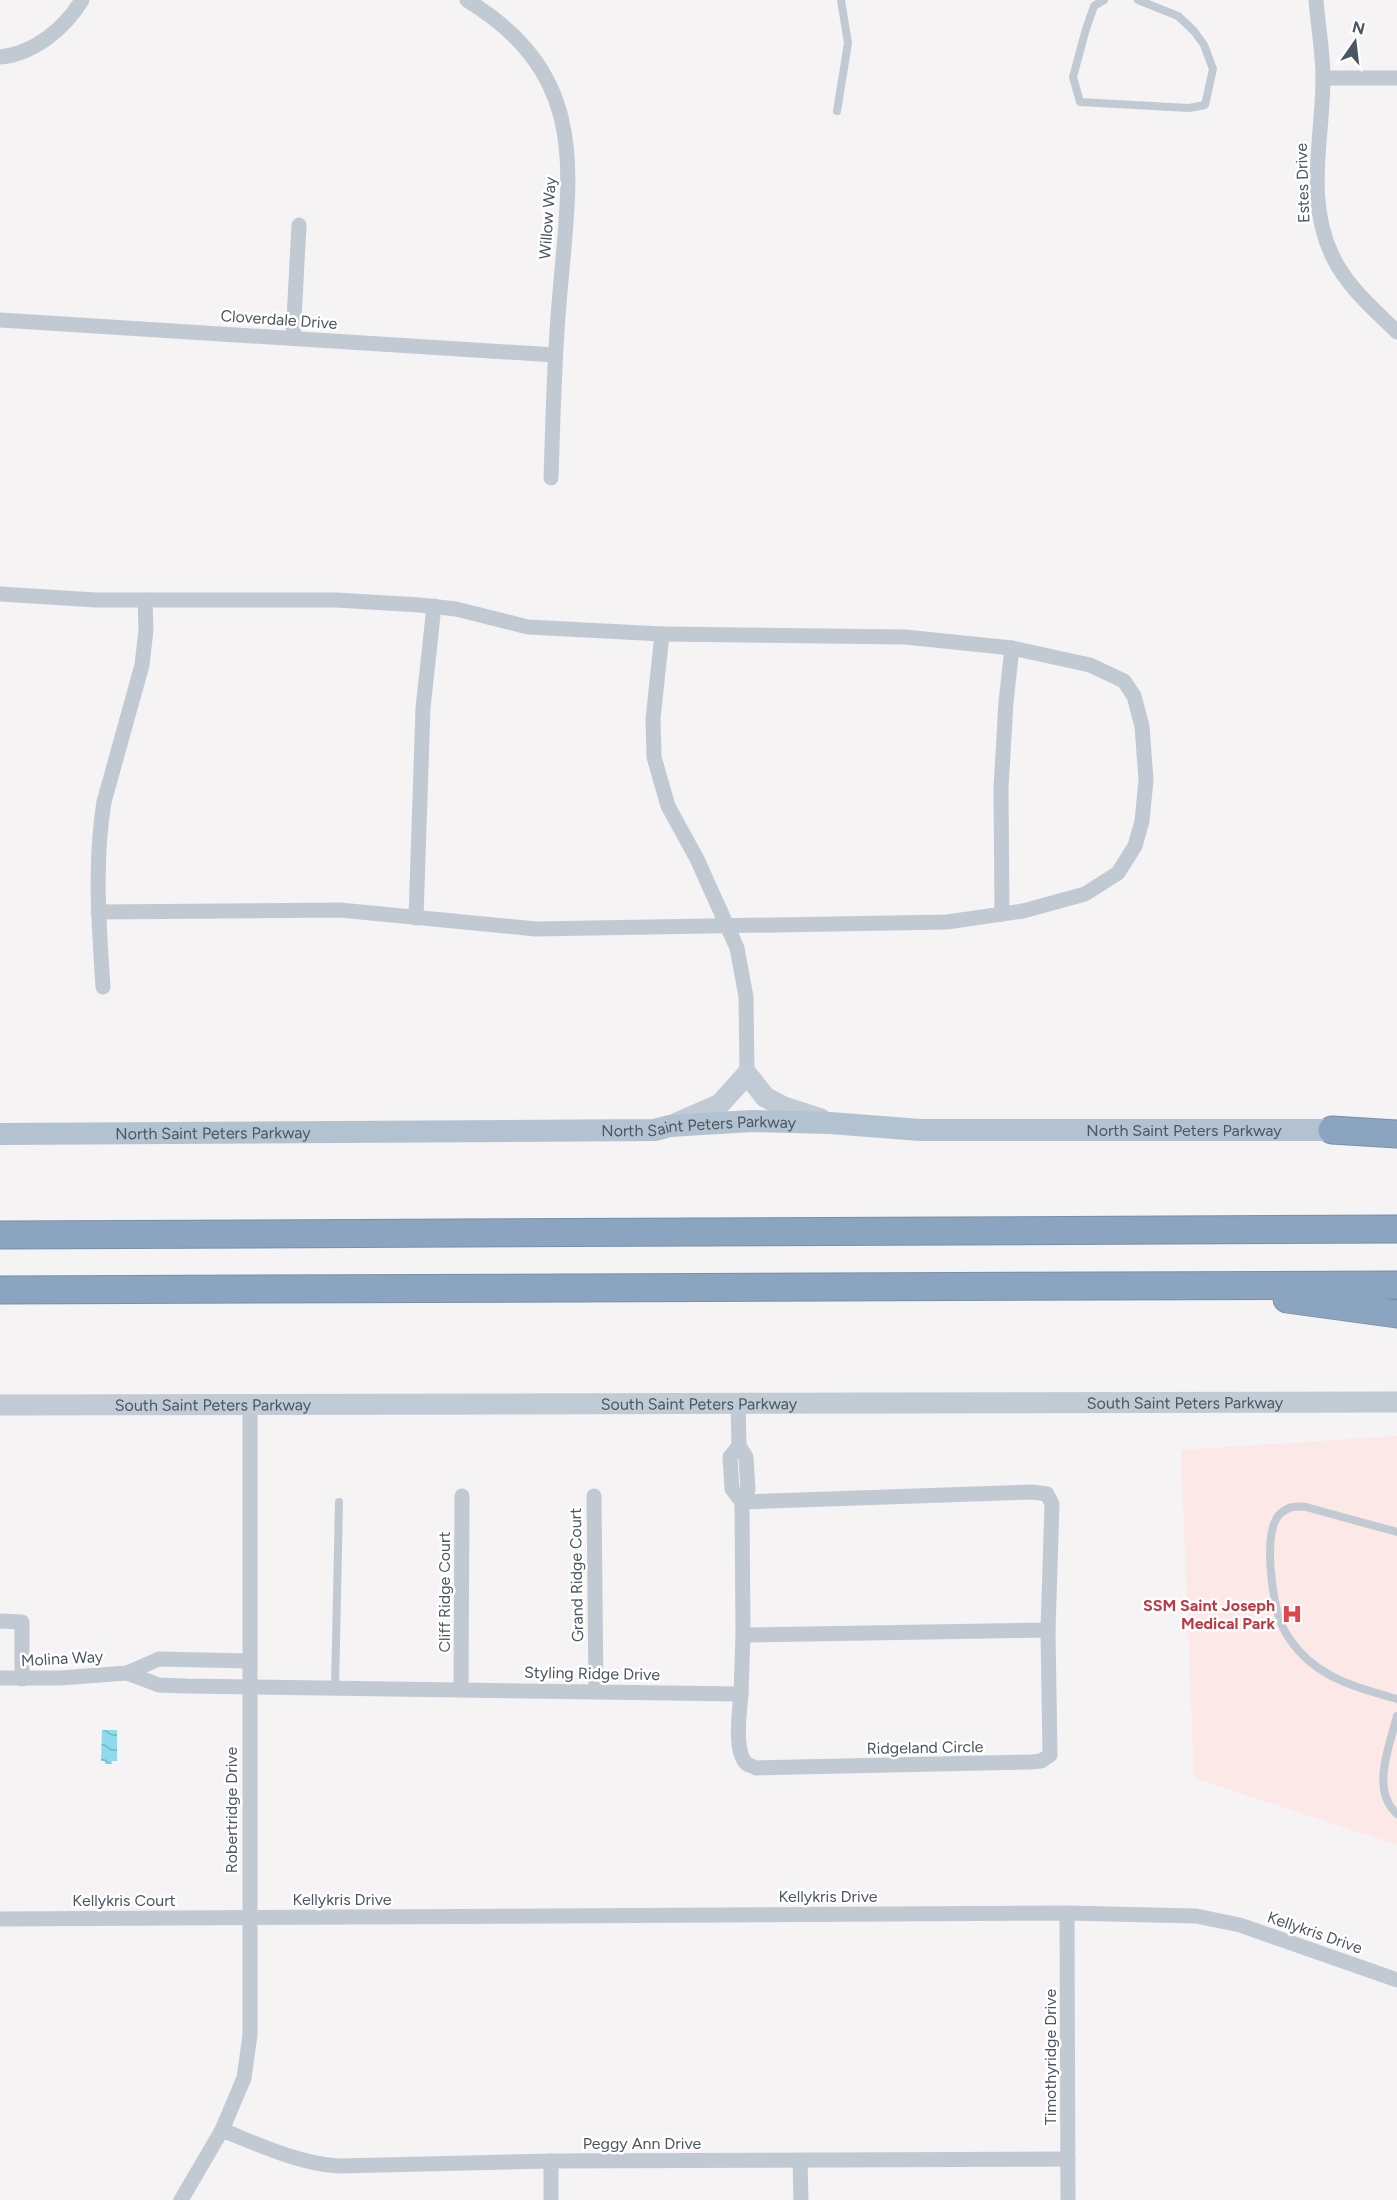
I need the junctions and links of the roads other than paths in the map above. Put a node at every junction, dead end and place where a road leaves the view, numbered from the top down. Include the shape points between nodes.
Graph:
1 (82, 0) edge
2 (467, 0) edge
3 (841, 0) edge
4 (1104, 0) edge
5 (1138, 0) edge
6 (1316, 0) edge
7 (0, 57) edge
8 (1323, 78) junction
9 (1397, 78) edge
10 (837, 111) dead end
11 (299, 225) dead end
12 (0, 320) edge
13 (1397, 332) edge
14 (293, 338) junction
15 (555, 355) junction
16 (551, 478) dead end
17 (0, 594) edge
18 (145, 600) junction
19 (434, 606) junction
20 (662, 633) junction
21 (1012, 648) junction
22 (98, 912) junction
23 (1002, 914) junction
24 (416, 918) junction
25 (727, 927) junction
26 (103, 987) dead end
27 (747, 1074) junction
28 (830, 1123) junction
29 (1397, 1124) edge
30 (670, 1126) junction
31 (1332, 1130) junction
32 (0, 1134) edge
33 (1397, 1134) edge
34 (1397, 1229) edge
35 (0, 1235) edge
36 (1200, 1286) junction
37 (1397, 1286) edge
38 (7, 1291) edge
39 (1397, 1314) edge
40 (1397, 1402) edge
41 (738, 1403) junction
42 (249, 1405) junction
43 (0, 1406) edge
44 (462, 1496) dead end
45 (594, 1496) dead end
46 (339, 1502) dead end
47 (742, 1502) junction
48 (1397, 1532) edge
49 (0, 1621) edge
50 (1048, 1630) junction
51 (743, 1635) junction
52 (250, 1661) junction
53 (127, 1672) junction
54 (0, 1678) edge
55 (22, 1678) junction
56 (250, 1687) junction
57 (335, 1688) junction
58 (461, 1689) junction
59 (596, 1690) junction
60 (741, 1694) junction
61 (1397, 1699) edge
62 (1397, 1716) edge
63 (1397, 1814) edge
64 (1067, 1913) junction
65 (249, 1917) junction
66 (0, 1919) edge
67 (1397, 1980) edge
68 (222, 2130) junction
69 (1068, 2159) junction
70 (800, 2161) junction
71 (551, 2162) junction
72 (182, 2200) edge
73 (551, 2200) edge
74 (801, 2200) edge
75 (1068, 2200) edge

1 - 7 street via 71,18 50,36 13,56
2 - 15 street, Willow Way via 517,39 544,72 560,109 568,147 568,186
3 - 10 lane via 848,43
4 - 5 lane via 1094,6 1073,77 1080,102 1189,108 1205,105 1213,69 1204,45 1178,16
6 - 8 street, Estes Drive
8 - 9 street
8 - 13 street, Estes Drive via 1316,163 1319,222 1332,257 1354,289
11 - 14 street
12 - 14 street, Cloverdale Drive
14 - 15 street, Cloverdale Drive
15 - 16 street, Willow Way
17 - 18 street
18 - 19 street via 336,600
18 - 22 street via 142,665 100,826
19 - 20 street via 528,627
19 - 24 street via 423,708
20 - 21 street via 905,637
20 - 25 street via 653,719 654,757 668,806
21 - 23 street via 1000,788
21 - 23 street via 1090,665 1124,681 1134,696 1142,726 1146,780 1135,846 1118,873 1085,894
22 - 24 street via 340,910
22 - 26 street
23 - 25 street via 947,922
24 - 25 street via 536,929
25 - 27 street via 736,948 746,996
27 - 28 main road via 765,1097
27 - 30 main road via 720,1104
28 - 30 main road, North Saint Peters Parkway via 752,1121
28 - 31 main road, North Saint Peters Parkway via 920,1130
29 - 31 main road, North Saint Peters Parkway
30 - 32 main road, North Saint Peters Parkway via 655,1130
31 - 33 highway
34 - 35 highway
36 - 37 highway
36 - 38 highway
36 - 39 highway
40 - 41 main road, South Saint Peters Parkway
41 - 42 main road, South Saint Peters Parkway
41 - 47 street via 739,1446 746,1457 748,1490
42 - 43 main road, South Saint Peters Parkway
42 - 52 street, Robertridge Drive
44 - 58 street, Cliff Ridge Court
45 - 59 street, Grand Ridge Court
46 - 57 lane
47 - 50 street, Ridgeland Circle via 1047,1494 1052,1504
47 - 51 street
48 - 61 lane via 1291,1506 1279,1514 1270,1543 1273,1594 1280,1622 1299,1651 1325,1674
49 - 55 street via 22,1622
50 - 51 street
50 - 60 street, Ridgeland Circle via 1051,1744 1050,1755 1041,1761 756,1768 741,1755
51 - 60 street
52 - 53 street, Molina Way via 159,1659
52 - 56 street, Robertridge Drive
53 - 55 street, Molina Way
53 - 56 street, Molina Way via 159,1685
54 - 55 street, Molina Way
56 - 57 street, Styling Ridge Drive
56 - 65 street, Robertridge Drive
57 - 58 street, Styling Ridge Drive
58 - 59 street, Styling Ridge Drive
59 - 60 street, Styling Ridge Drive
62 - 63 lane via 1384,1767 1383,1788 1390,1808
64 - 65 street, Kellykris Drive
64 - 67 street, Kellykris Drive via 1196,1916 1240,1925
64 - 69 street, Timothyridge Drive
65 - 66 street, Kellykris Court
65 - 68 street, Robertridge Drive via 250,2035 244,2078
68 - 71 street, Peggy Ann Drive via 315,2164
68 - 72 street, Robertridge Drive
69 - 70 street, Peggy Ann Drive
69 - 75 street, Timothyridge Drive
70 - 71 street, Peggy Ann Drive
70 - 74 street
71 - 73 street

